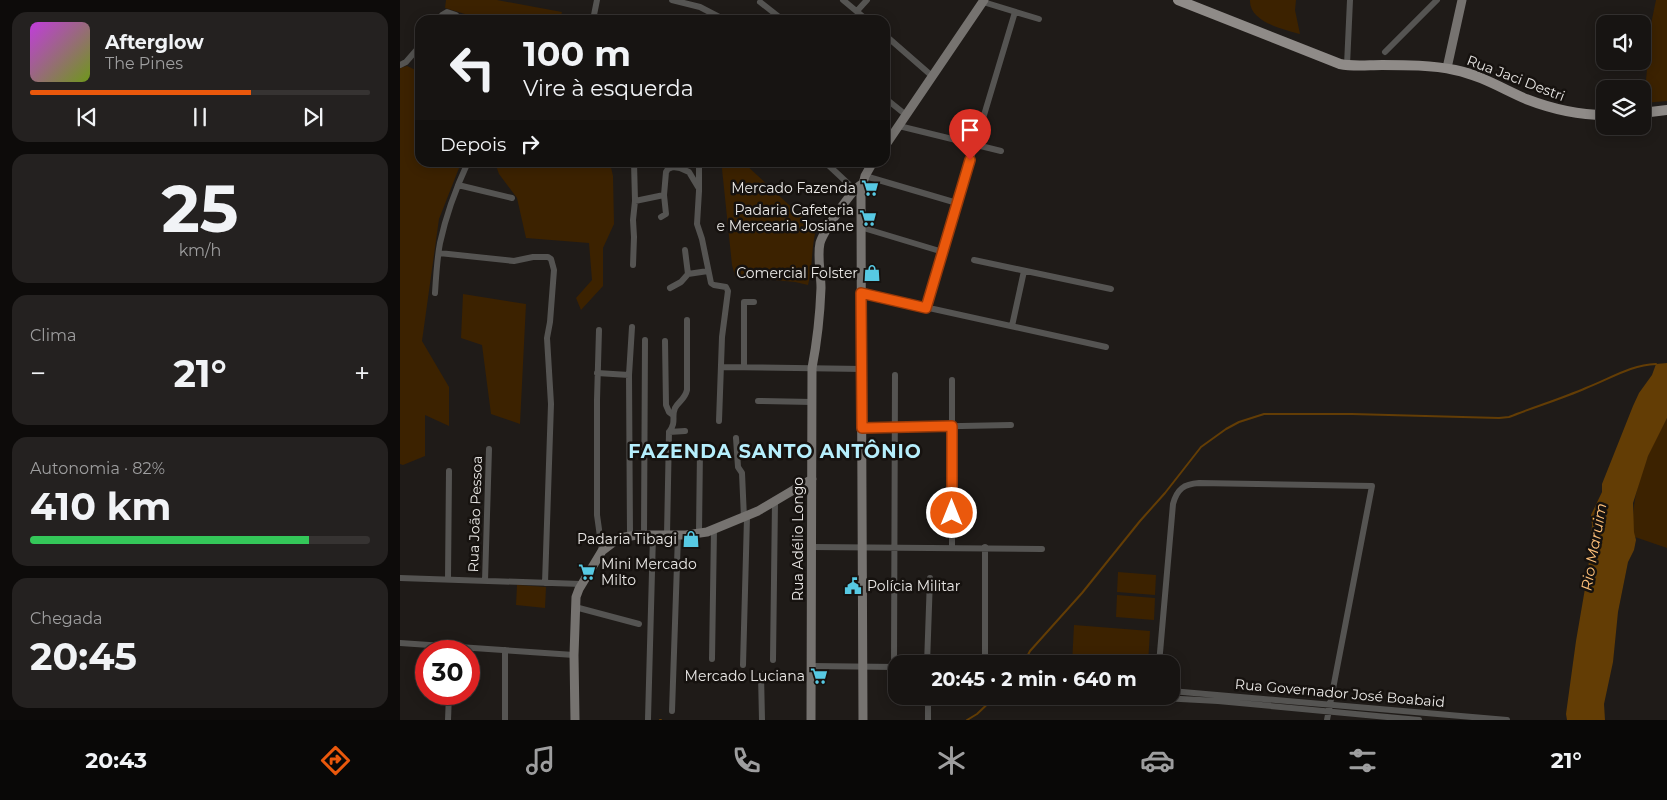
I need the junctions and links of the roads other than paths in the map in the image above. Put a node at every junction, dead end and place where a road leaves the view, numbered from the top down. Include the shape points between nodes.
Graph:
1 (597, 0) edge
2 (672, 0) edge
3 (843, 0) edge
4 (867, 0) edge
5 (1178, 0) edge
6 (1350, 0) edge
7 (1437, 0) edge
8 (1462, 0) edge
9 (984, 1) edge
10 (760, 2) dead end
11 (857, 11) junction
12 (1015, 12) junction
13 (442, 15) edge
14 (456, 15) dead end
15 (594, 15) edge
16 (716, 15) edge
17 (777, 15) edge
18 (861, 15) edge
19 (1039, 19) dead end
20 (890, 39) edge
21 (415, 52) edge
22 (1385, 52) dead end
23 (400, 65) edge
24 (1347, 65) junction
25 (1447, 68) junction
26 (932, 76) junction
27 (890, 102) edge
28 (1667, 110) edge
29 (1651, 112) edge
30 (906, 114) junction
31 (1596, 115) edge
32 (899, 126) junction
33 (890, 139) edge
34 (975, 145) junction
35 (1001, 151) dead end
36 (466, 167) edge
37 (634, 167) edge
38 (698, 167) edge
39 (833, 167) edge
40 (870, 167) edge
41 (458, 185) junction
42 (861, 185) junction
43 (699, 191) junction
44 (664, 195) junction
45 (512, 198) dead end
46 (635, 201) junction
47 (957, 203) junction
48 (661, 217) dead end
49 (860, 227) junction
50 (686, 250) dead end
51 (942, 252) junction
52 (439, 253) junction
53 (974, 260) dead end
54 (633, 265) dead end
55 (708, 271) junction
56 (1024, 271) junction
57 (688, 274) junction
58 (670, 288) dead end
59 (1111, 289) dead end
60 (435, 293) dead end
61 (861, 293) junction
62 (754, 302) dead end
63 (926, 308) junction
64 (687, 320) dead end
65 (1012, 326) junction
66 (632, 327) dead end
67 (598, 330) dead end
68 (645, 340) dead end
69 (665, 341) dead end
70 (1106, 347) dead end
71 (722, 367) junction
72 (744, 368) junction
73 (812, 368) junction
74 (863, 369) junction
75 (597, 373) junction
76 (630, 375) junction
77 (895, 376) dead end
78 (952, 380) dead end
79 (758, 401) dead end
80 (812, 402) junction
81 (673, 415) junction
82 (719, 421) dead end
83 (1011, 425) dead end
84 (952, 426) junction
85 (895, 427) junction
86 (862, 428) junction
87 (685, 431) dead end
88 (669, 432) junction
89 (736, 438) dead end
90 (489, 448) dead end
91 (700, 450) dead end
92 (449, 471) dead end
93 (812, 480) junction
94 (775, 501) junction
95 (745, 517) junction
96 (714, 529) junction
97 (678, 534) junction
98 (699, 534) junction
99 (649, 535) junction
100 (667, 535) junction
101 (630, 536) junction
102 (812, 547) junction
103 (862, 547) junction
104 (894, 547) junction
105 (952, 547) junction
106 (986, 547) junction
107 (1042, 549) dead end
108 (602, 551) junction
109 (400, 578) edge
110 (930, 578) dead end
111 (448, 580) junction
112 (486, 581) junction
113 (545, 583) junction
114 (581, 584) junction
115 (575, 607) junction
116 (639, 624) dead end
117 (400, 643) edge
118 (415, 645) edge
119 (480, 650) edge
120 (505, 650) junction
121 (574, 655) junction
122 (895, 655) edge
123 (927, 655) edge
124 (985, 655) edge
125 (1160, 655) edge
126 (712, 660) dead end
127 (773, 660) dead end
128 (743, 665) dead end
129 (811, 666) junction
130 (861, 666) junction
131 (888, 667) edge
132 (761, 674) dead end
133 (1180, 692) edge
134 (1180, 698) edge
135 (1219, 698) junction
136 (448, 705) edge
137 (928, 705) edge
138 (672, 711) dead end
139 (1328, 713) edge
140 (1402, 715) junction
141 (648, 719) edge
142 (1471, 719) edge
143 (448, 720) edge
144 (505, 720) edge
145 (575, 720) edge
146 (762, 720) edge
147 (811, 720) edge
148 (863, 720) edge
149 (928, 720) edge
150 (1419, 720) edge
151 (1506, 720) edge

1 - 15 street
2 - 16 street
3 - 11 street
4 - 11 street
5 - 24 main road
6 - 24 street
7 - 22 street
8 - 25 street
9 - 12 street
9 - 26 street
10 - 17 street
11 - 18 street
12 - 19 street
12 - 34 street
13 - 14 street via 448,12
20 - 26 street
21 - 23 street
24 - 25 main road, Rua Jaci Destri
25 - 31 main road, Rua Jaci Destri via 1556,109
26 - 30 street
27 - 30 street
28 - 29 main road
30 - 32 street
32 - 33 street
32 - 34 street
34 - 35 street
34 - 47 street
36 - 41 street
37 - 46 street
38 - 43 street
39 - 42 street
40 - 42 street, Rua Adélio Longo
41 - 45 street
41 - 52 street
42 - 47 street
42 - 49 street
42 - 73 street, Rua Adélio Longo via 825,232 820,245 819,328
43 - 44 street via 689,172 673,167 666,172
43 - 55 street via 697,224
44 - 46 street
44 - 48 street via 666,214
46 - 54 street
47 - 51 street
49 - 51 street
49 - 61 street
50 - 57 street
51 - 63 street
52 - 60 street
52 - 113 street via 514,260 533,256 551,259 554,270 547,338 552,404
53 - 56 street
55 - 57 street
55 - 71 street via 711,283 726,287 728,291
56 - 59 street
56 - 65 street
57 - 58 street
61 - 63 street
61 - 74 street
62 - 72 street via 744,302
63 - 65 street
64 - 81 street via 687,390
65 - 70 street
66 - 76 street
67 - 75 street
68 - 99 street
69 - 81 street via 666,405
71 - 72 street
71 - 82 street
72 - 73 street
73 - 74 street
73 - 80 street, Rua Adélio Longo
74 - 86 street
75 - 76 street
75 - 108 street via 598,515
76 - 101 street
77 - 85 street
78 - 84 street
79 - 80 street
80 - 93 street, Rua Adélio Longo
81 - 88 street via 674,424
83 - 84 street
84 - 85 street
84 - 105 street
85 - 86 street
85 - 104 street
86 - 103 street
87 - 88 street
88 - 100 street
89 - 95 street
90 - 112 street, Rua João Pessoa
91 - 98 street
92 - 111 street
93 - 94 street
93 - 102 street, Rua Adélio Longo
94 - 95 street
94 - 127 street
95 - 96 street
95 - 128 street
96 - 98 street
96 - 126 street
97 - 98 street
97 - 100 street
97 - 138 street
99 - 100 street
99 - 101 street
99 - 141 street
101 - 108 street via 614,541
102 - 103 street
102 - 129 street, Rua Adélio Longo
103 - 104 street
103 - 130 street
104 - 105 street
104 - 122 street
105 - 106 street
106 - 107 street
106 - 124 street
108 - 114 street
109 - 111 street
110 - 123 street
111 - 112 street
112 - 113 street
113 - 114 street
114 - 115 street
115 - 116 street
115 - 121 street
117 - 118 street
119 - 120 street
120 - 121 street
120 - 144 street
121 - 145 street
125 - 139 street via 1173,504 1180,489 1199,483 1372,486
129 - 130 street
129 - 147 street, Rua Adélio Longo
130 - 131 street
130 - 148 street
132 - 146 street
133 - 135 street, Rua Governador José Boabaid
134 - 135 street, Rua Governador José Boabaid
135 - 139 street, Rua Governador José Boabaid
136 - 143 street
137 - 149 street
139 - 140 street, Rua Governador José Boabaid
140 - 142 street, Rua Governador José Boabaid
140 - 150 street, Rua Governador José Boabaid
142 - 151 street, Rua Governador José Boabaid

